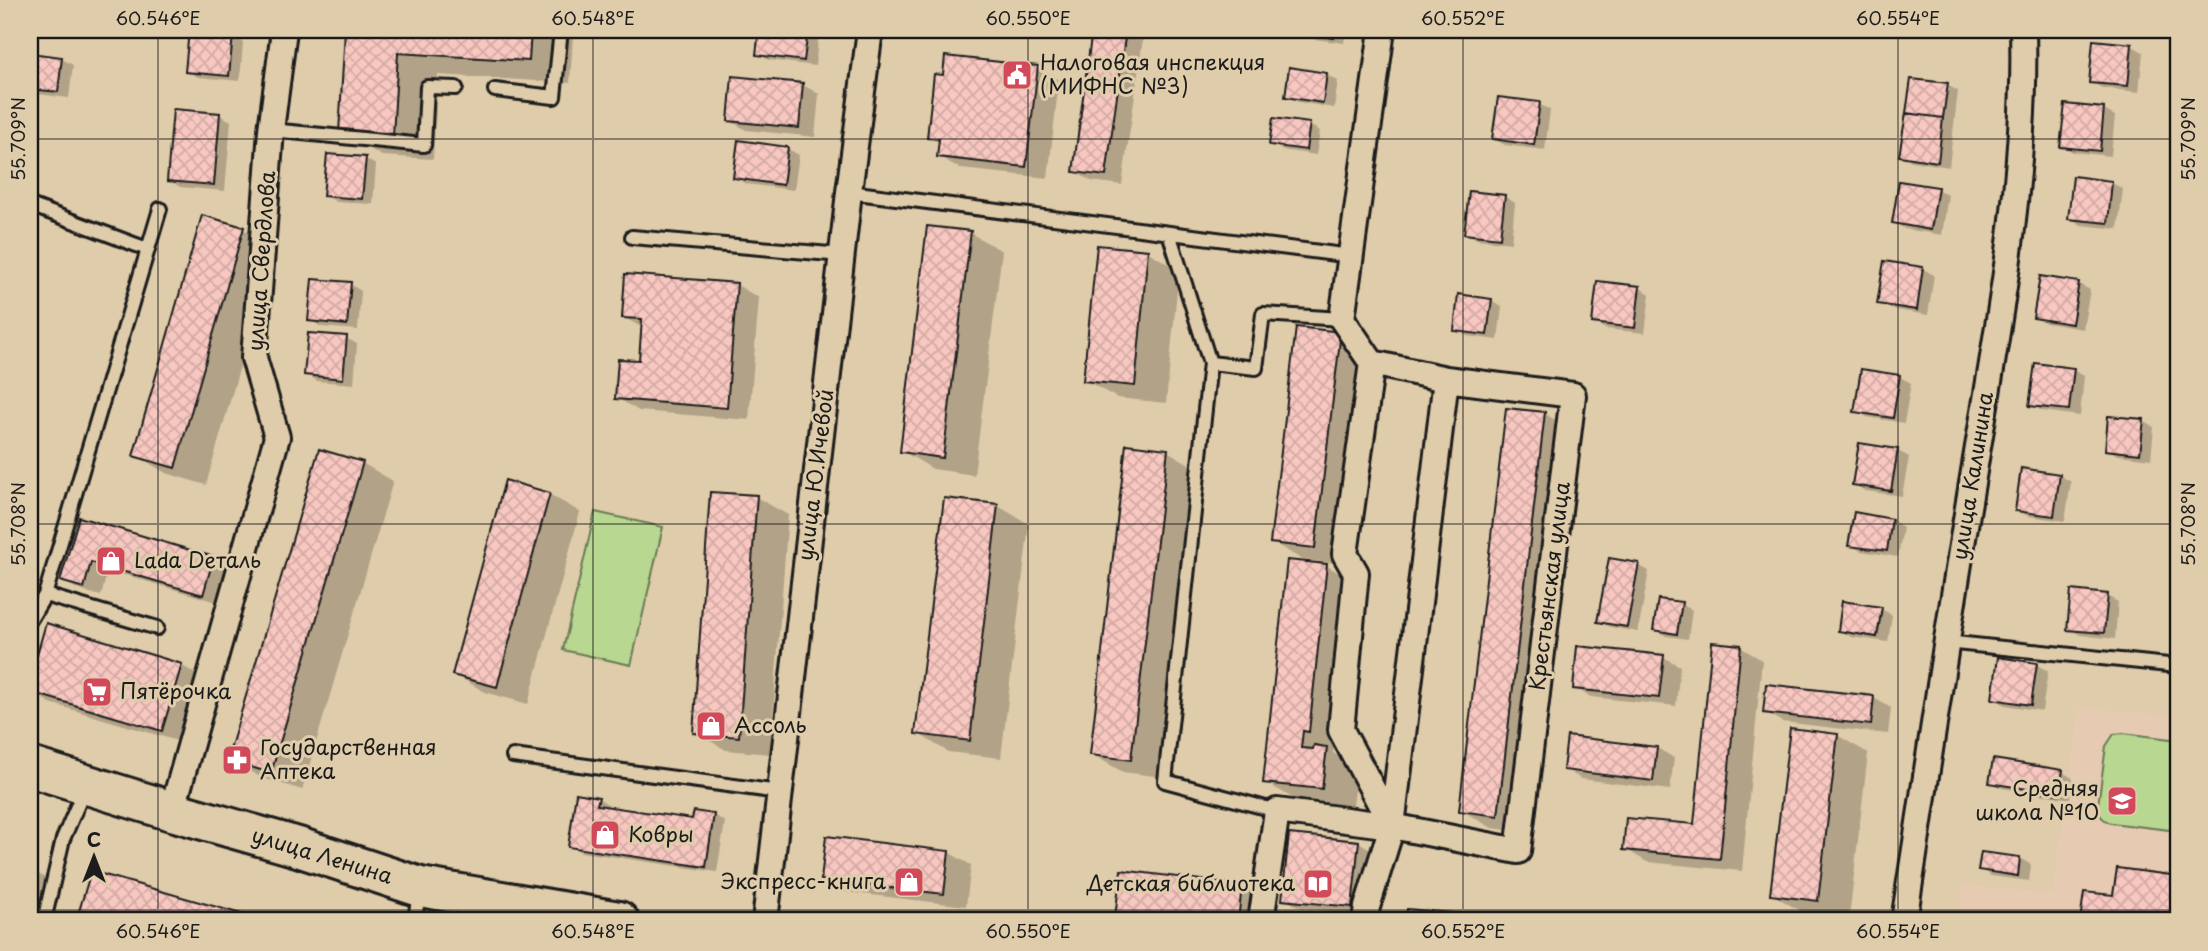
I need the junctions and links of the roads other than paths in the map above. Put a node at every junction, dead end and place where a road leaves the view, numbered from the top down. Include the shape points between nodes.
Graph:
1 (284, 30) edge
2 (561, 30) edge
3 (870, 30) edge
4 (1382, 30) edge
5 (2024, 30) edge
6 (456, 88) dead end
7 (495, 90) dead end
8 (271, 130) junction
9 (849, 191) junction
10 (30, 205) edge
11 (160, 209) dead end
12 (1169, 233) junction
13 (632, 237) dead end
14 (147, 249) junction
15 (842, 256) junction
16 (1351, 256) junction
17 (1342, 319) junction
18 (1210, 363) junction
19 (1372, 363) junction
20 (1446, 379) junction
21 (45, 594) junction
22 (30, 620) edge
23 (157, 628) dead end
24 (1946, 642) junction
25 (2178, 666) edge
26 (513, 756) dead end
27 (30, 766) edge
28 (87, 784) junction
29 (779, 792) junction
30 (172, 811) junction
31 (1277, 811) junction
32 (1392, 826) junction
33 (417, 904) edge
34 (44, 921) edge
35 (619, 921) edge
36 (765, 921) edge
37 (1261, 921) edge
38 (1366, 921) edge
39 (1904, 921) edge

1 - 8 street, улица Свердлова
2 - 7 lane via 554,97
3 - 9 street, улица Ю.Ичевой
4 - 16 street
5 - 24 street, улица Калинина via 2025,86 2001,309
6 - 8 lane via 427,87 424,145
8 - 30 street, улица Свердлова via 254,358 277,437
9 - 12 lane
9 - 15 street, улица Ю.Ичевой
10 - 14 lane
11 - 14 lane
12 - 16 lane
12 - 18 lane
13 - 15 lane
14 - 21 lane
15 - 29 street, улица Ю.Ичевой
16 - 17 street
17 - 18 lane via 1263,314 1256,368
17 - 19 street
18 - 31 lane via 1165,781
19 - 20 street, Крестьянская улица
19 - 32 street via 1345,554 1356,573 1341,730
20 - 32 street
20 - 32 street, Крестьянская улица via 1573,395 1518,851
21 - 22 lane
21 - 23 lane
24 - 25 lane
24 - 39 street, улица Калинина
26 - 29 lane
27 - 28 main road, улица Ленина
28 - 30 main road, улица Ленина
28 - 34 lane via 63,839
29 - 36 street, улица Ю.Ичевой
30 - 33 main road, улица Ленина via 298,846
31 - 32 street, Крестьянская улица
31 - 37 street
32 - 38 street
33 - 35 main road, улица Ленина

